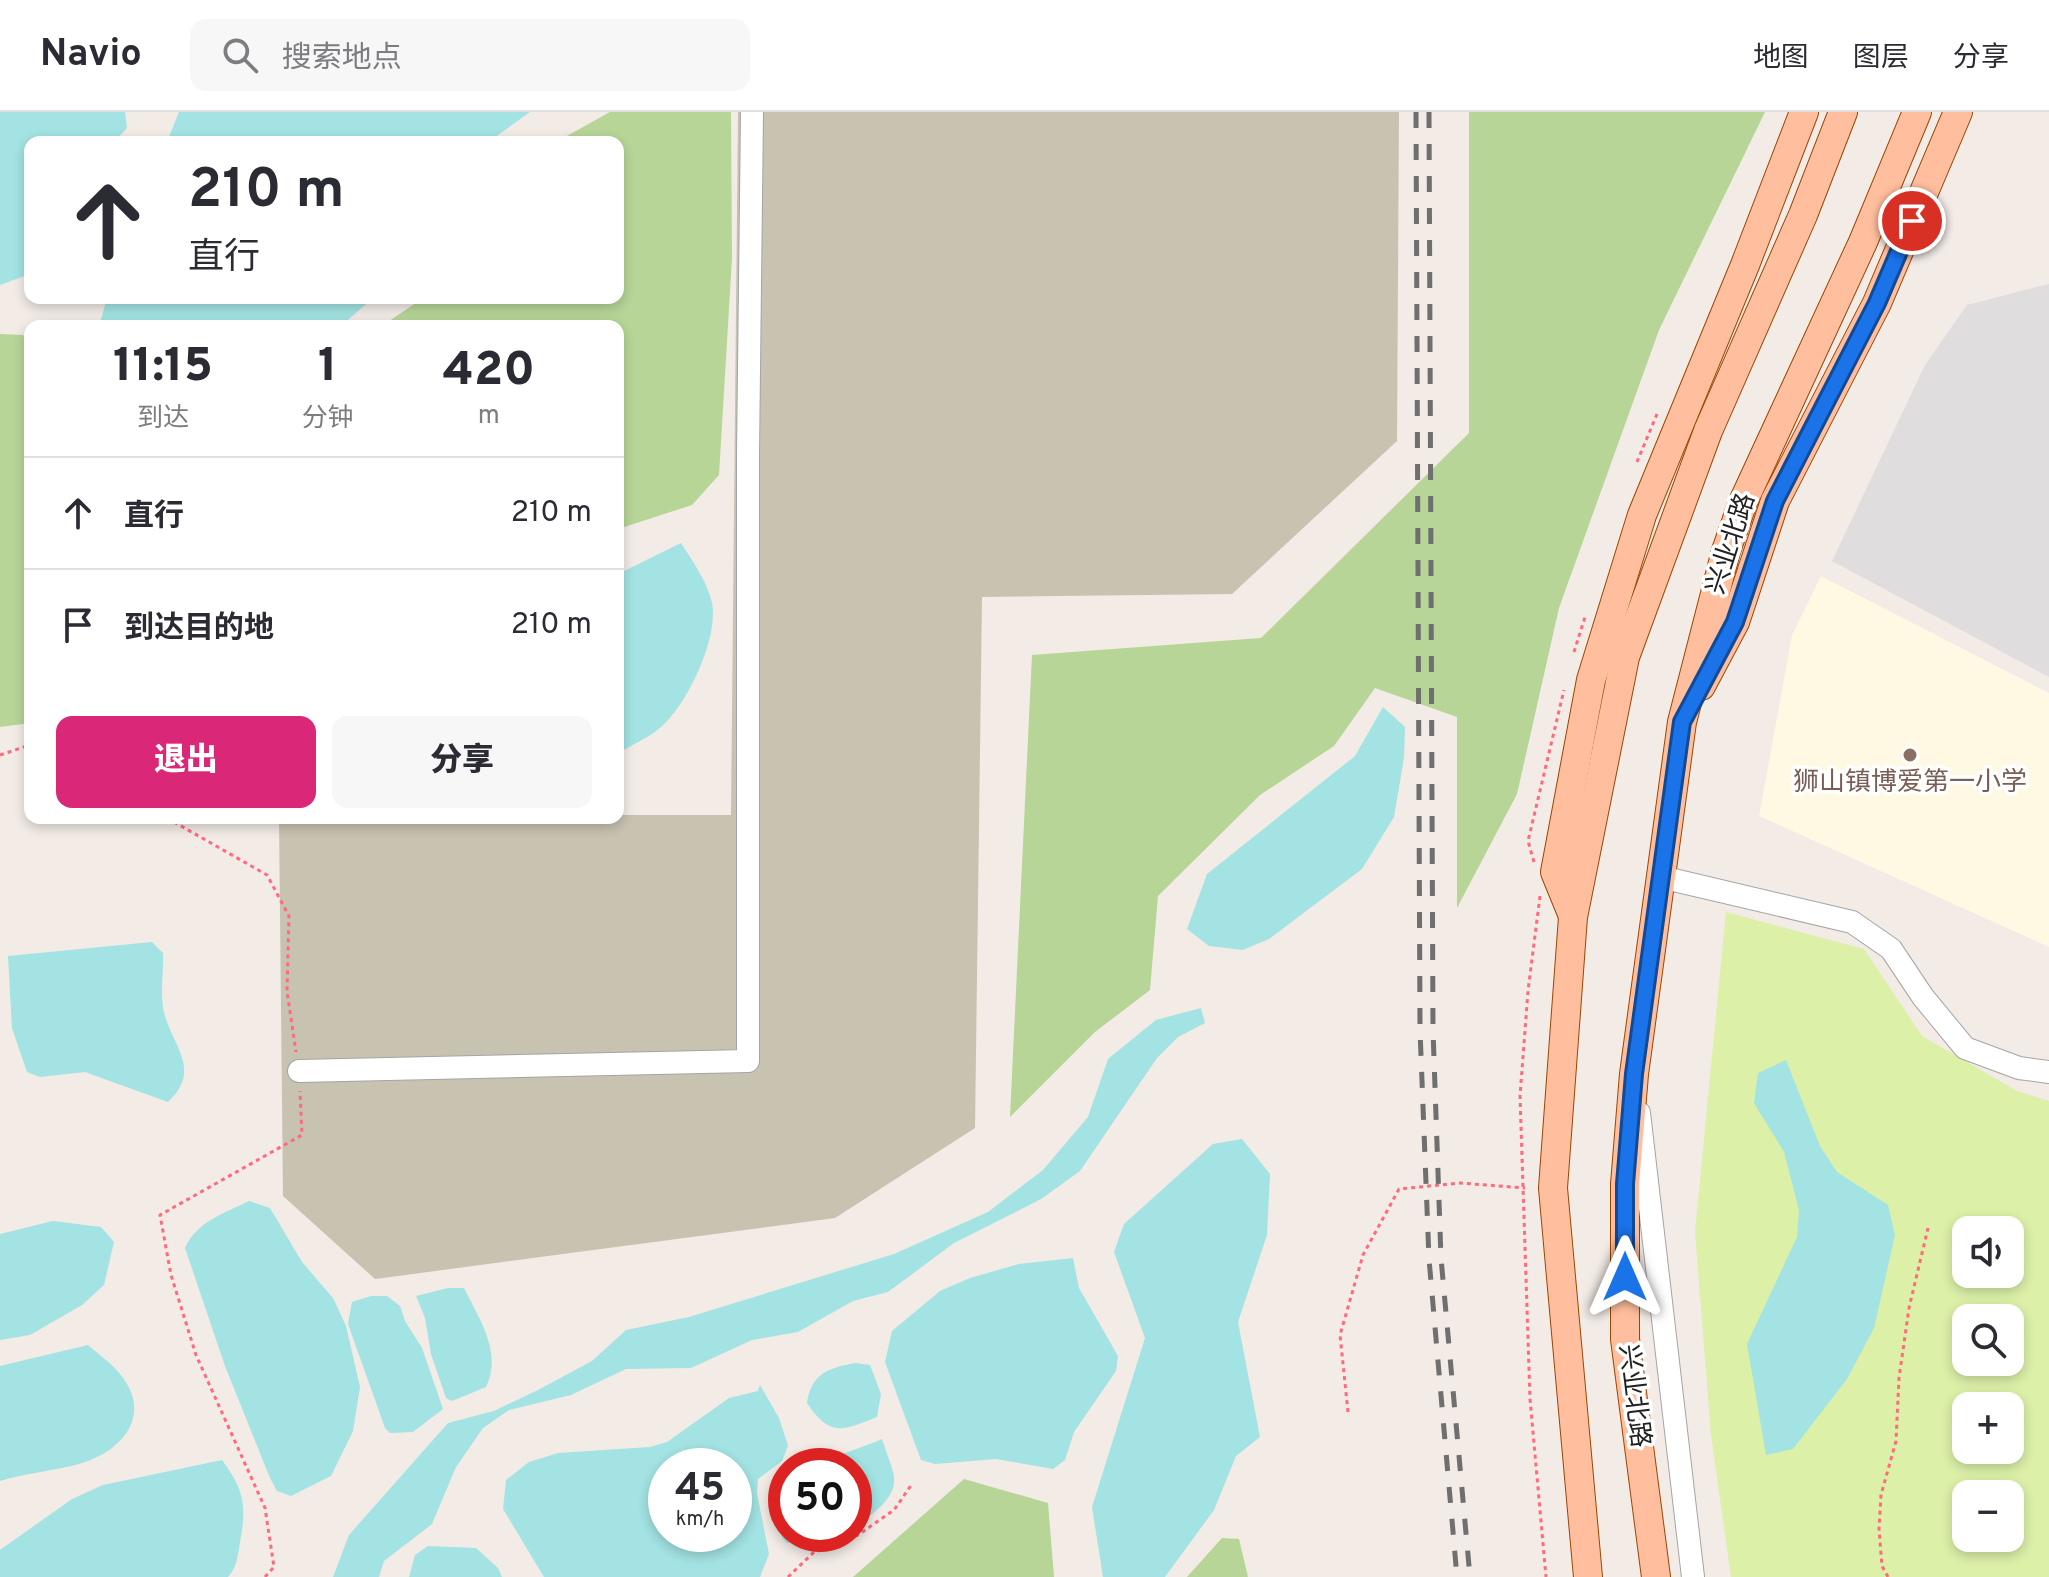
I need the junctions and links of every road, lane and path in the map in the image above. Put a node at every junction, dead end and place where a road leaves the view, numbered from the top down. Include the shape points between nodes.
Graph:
1 (752, 112) edge
2 (1804, 112) edge
3 (1843, 112) edge
4 (1917, 112) edge
5 (1958, 112) edge
6 (1682, 722) junction
7 (24, 747) edge
8 (0, 755) edge
9 (178, 824) edge
10 (1661, 877) junction
11 (1573, 917) junction
12 (299, 1071) junction
13 (2049, 1072) edge
14 (1634, 1074) junction
15 (1553, 1188) junction
16 (1928, 1228) dead end
17 (1348, 1412) dead end
18 (912, 1484) dead end
19 (1657, 1574) edge
20 (265, 1577) edge
21 (788, 1577) edge
22 (1588, 1577) edge
23 (1693, 1577) edge
24 (1888, 1577) edge

1 - 12 street via 748,1061
2 - 11 main road via 1642,515 1591,680 1555,872
3 - 11 main road via 1708,431 1625,657
4 - 6 main road, 兴业北路 via 1743,502
5 - 6 main road via 1877,303 1775,501 1735,622
6 - 10 main road, 兴业北路
7 - 8 path
9 - 12 path via 267,875 289,916 287,991
10 - 13 street via 1852,922 1891,949 1965,1048 2019,1068
10 - 14 main road, 兴业北路
11 - 15 main road
12 - 20 path via 302,1135 160,1215 171,1275 196,1355 265,1508 274,1567
14 - 19 main road, 兴业北路 via 1625,1184 1625,1339
14 - 23 street
15 - 17 path via 1460,1183 1399,1189 1363,1255 1340,1335
15 - 22 main road
16 - 24 path via 1909,1308 1896,1441 1881,1495 1882,1566
18 - 21 path via 894,1510 858,1535 813,1553

